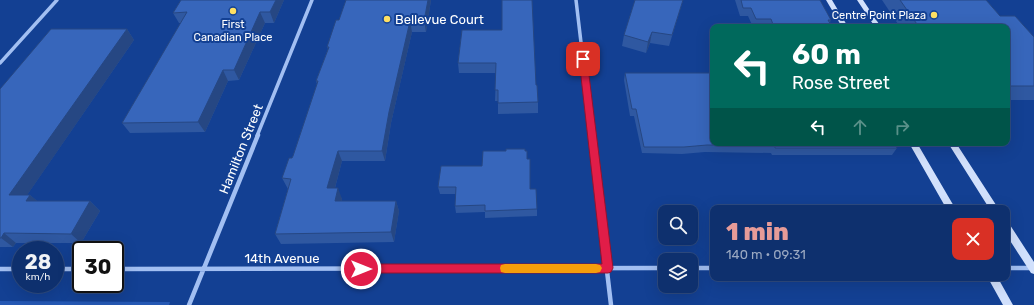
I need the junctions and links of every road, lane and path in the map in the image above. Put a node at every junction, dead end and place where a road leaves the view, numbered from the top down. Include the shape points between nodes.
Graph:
1 (57, 0) edge
2 (312, 0) edge
3 (576, 0) edge
4 (829, 0) edge
5 (860, 0) edge
6 (843, 24) edge
7 (876, 24) edge
8 (0, 63) edge
9 (915, 146) edge
10 (954, 146) edge
11 (949, 205) edge
12 (992, 205) edge
13 (1010, 233) edge
14 (608, 268) junction
15 (658, 268) edge
16 (698, 268) edge
17 (710, 268) edge
18 (1010, 268) edge
19 (0, 269) edge
20 (12, 269) edge
21 (124, 269) edge
22 (204, 269) junction
23 (1034, 269) edge
24 (995, 281) edge
25 (189, 305) edge
26 (612, 305) edge
27 (1008, 305) edge

1 - 8 street
2 - 22 street, Hamilton Street
3 - 14 street
4 - 6 main road
5 - 7 main road
9 - 11 main road
10 - 12 main road
13 - 23 main road
14 - 15 street, 14th Avenue
14 - 22 street, 14th Avenue
14 - 26 street
16 - 17 street
18 - 23 street
19 - 20 street
21 - 22 street, 14th Avenue
22 - 25 street, Hamilton Street
24 - 27 main road

